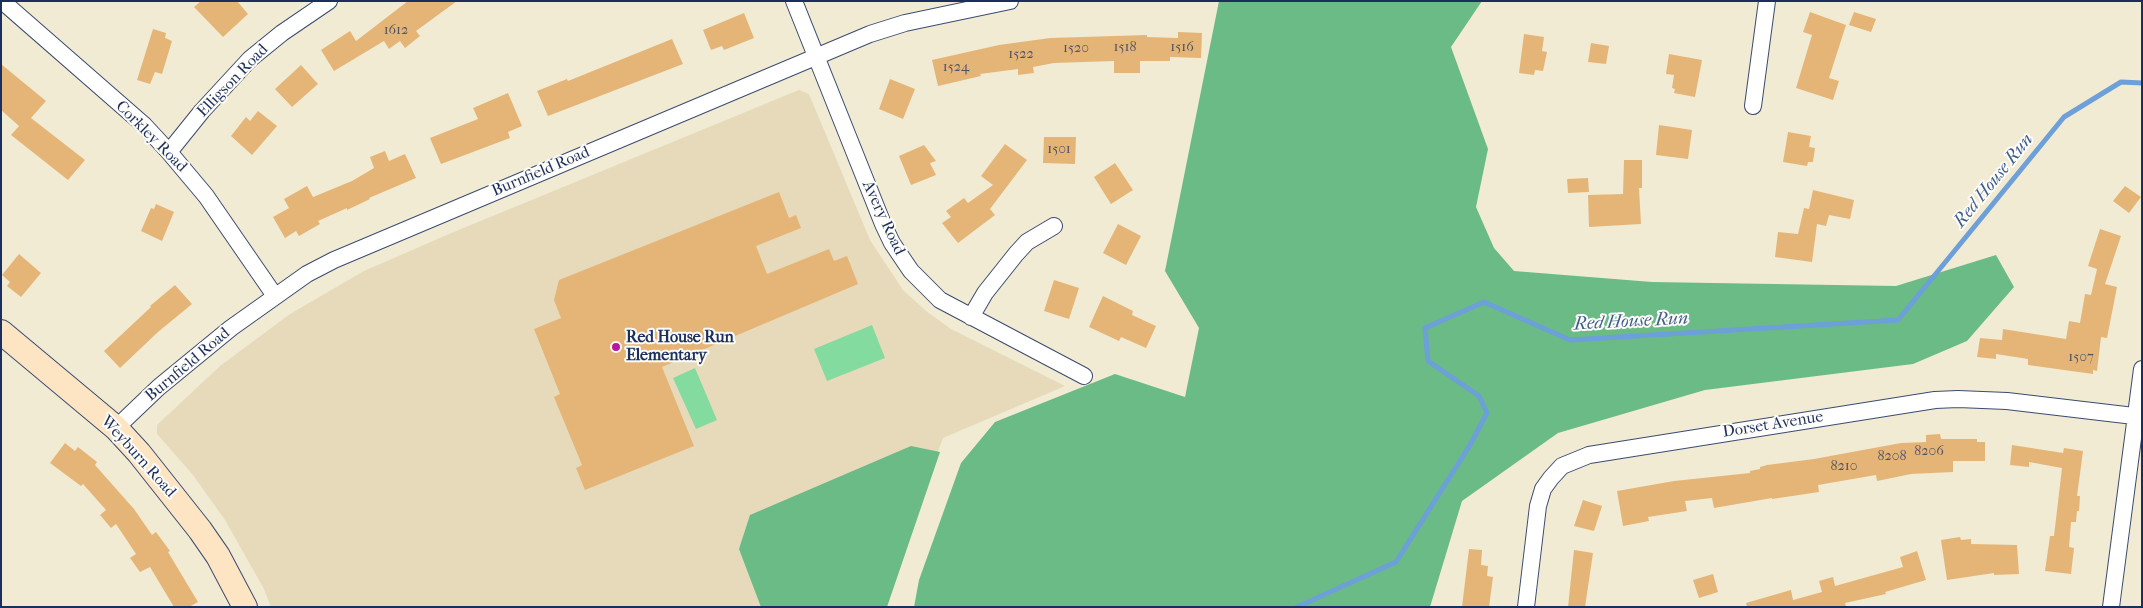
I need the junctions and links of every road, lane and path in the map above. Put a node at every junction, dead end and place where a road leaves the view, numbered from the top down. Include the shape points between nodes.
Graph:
1 (2, 1) edge
2 (329, 1) edge
3 (794, 1) edge
4 (1010, 1) edge
5 (1767, 1) edge
6 (817, 57) junction
7 (1752, 106) dead end
8 (169, 152) junction
9 (1054, 226) dead end
10 (275, 296) junction
11 (971, 317) junction
12 (1, 332) edge
13 (2142, 369) edge
14 (1084, 376) dead end
15 (2134, 416) junction
16 (116, 428) junction
17 (245, 607) edge
18 (1526, 607) edge
19 (2111, 607) edge

1 - 8 street, Corkley Road via 144,125
2 - 8 street, Elligson Road via 250,58
3 - 6 street, Avery Road
4 - 6 street, Burnfield Road via 905,23
5 - 7 street
6 - 10 street, Burnfield Road via 343,256 307,274
6 - 11 street, Avery Road via 892,243 924,286 940,300
8 - 10 street, Corkley Road via 206,196
9 - 11 street via 1027,242 1016,254 985,293
10 - 16 street, Burnfield Road via 188,362
11 - 14 street, Avery Road
12 - 16 street, Weyburn Road
13 - 15 street
15 - 18 street, Dorset Avenue via 1958,398 1589,455 1562,466 1544,489 1538,506
15 - 19 street
16 - 17 street, Weyburn Road via 200,530

